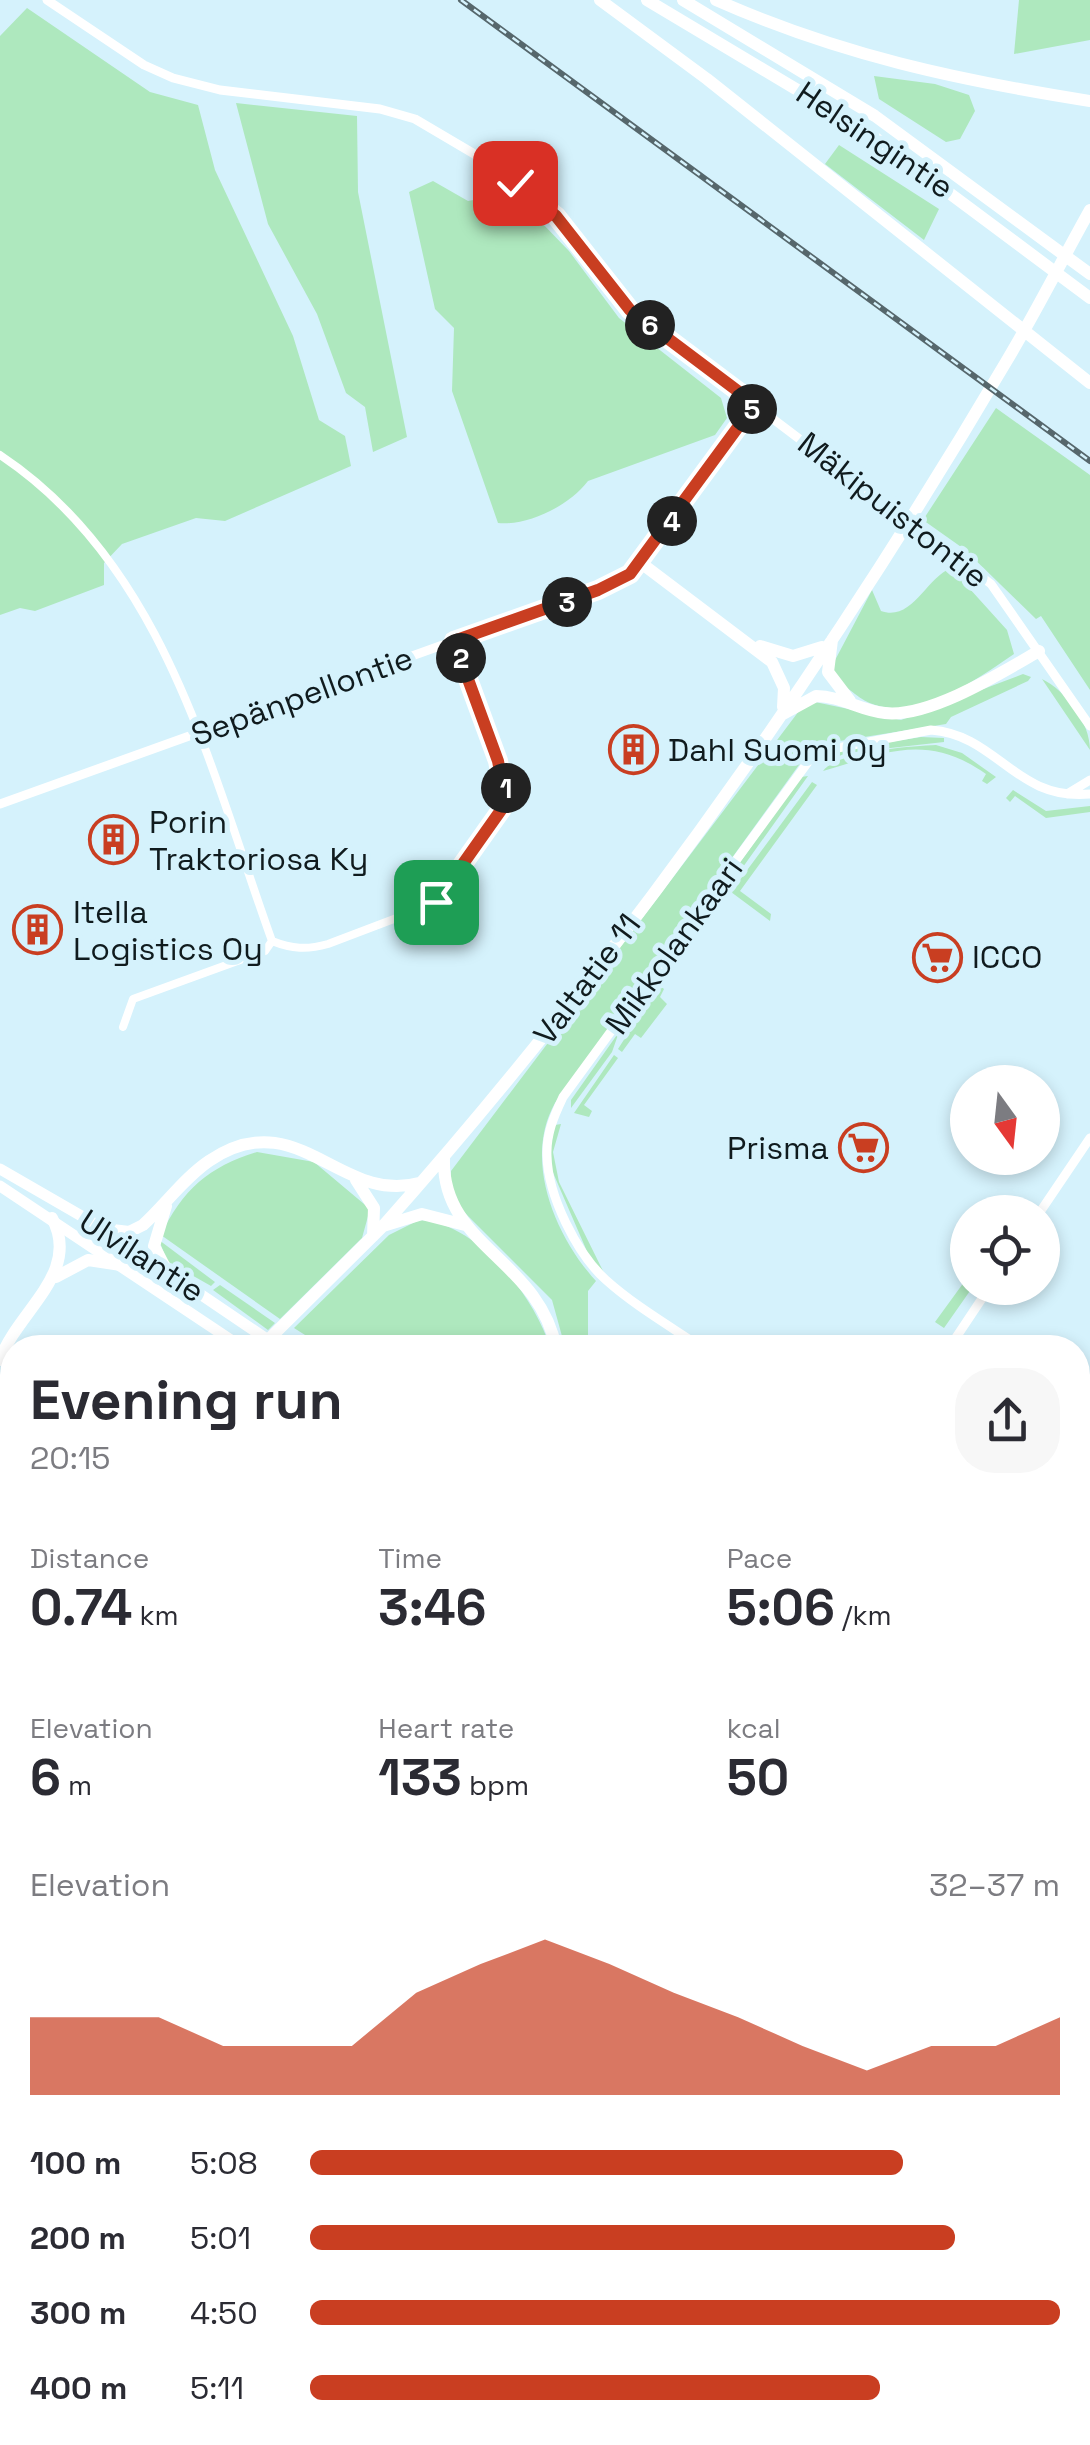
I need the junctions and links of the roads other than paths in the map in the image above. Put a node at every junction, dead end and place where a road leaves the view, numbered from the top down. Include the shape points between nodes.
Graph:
1 (47, 0) edge
2 (600, 0) edge
3 (647, 0) edge
4 (683, 0) edge
5 (716, 0) edge
6 (1090, 101) edge
7 (1090, 210) edge
8 (1090, 274) edge
9 (1090, 298) edge
10 (1024, 331) junction
11 (1090, 383) edge
12 (755, 404) junction
13 (0, 455) edge
14 (641, 563) junction
15 (833, 632) junction
16 (454, 641) junction
17 (753, 644) junction
18 (824, 646) junction
19 (1039, 651) junction
20 (851, 703) junction
21 (780, 714) junction
22 (1090, 726) edge
23 (197, 734) junction
24 (1090, 780) edge
25 (1090, 794) edge
26 (1063, 796) junction
27 (0, 804) edge
28 (272, 940) junction
29 (123, 1027) dead end
30 (1090, 1138) edge
31 (444, 1158) junction
32 (0, 1168) edge
33 (353, 1176) junction
34 (422, 1182) junction
35 (0, 1186) edge
36 (1051, 1195) edge
37 (167, 1203) junction
38 (52, 1218) junction
39 (465, 1225) junction
40 (104, 1230) junction
41 (378, 1231) junction
42 (122, 1264) junction
43 (167, 1271) junction
44 (54, 1278) junction
45 (978, 1305) edge
46 (10, 1335) edge
47 (224, 1335) edge
48 (261, 1335) edge
49 (274, 1335) edge
50 (551, 1335) edge
51 (684, 1335) edge
52 (958, 1335) edge

1 - 12 street, Mäkipuistontie via 172,78 380,109 439,132 556,216 630,310
2 - 10 highway
3 - 9 highway, Helsingintie via 866,131
4 - 8 highway, Helsingintie via 874,116
5 - 6 highway via 885,62
7 - 10 highway
10 - 11 highway
10 - 15 highway
12 - 14 street, Sepänpellontie
12 - 19 street, Mäkipuistontie via 963,559 1014,611
13 - 23 street via 76,518 116,566 165,649
14 - 16 street, Sepänpellontie via 598,590
14 - 17 highway
15 - 18 highway, Valtatie 11
15 - 20 highway via 828,672
16 - 23 street, Sepänpellontie
16 - 28 street via 506,790 500,817 436,902 310,949
17 - 18 highway via 794,656
17 - 21 highway via 780,674
18 - 21 highway, Valtatie 11
19 - 20 highway via 908,712
19 - 22 street, Mäkipuistontie
20 - 21 highway via 809,697
21 - 31 highway, Valtatie 11 via 606,956
23 - 27 street, Sepänpellontie
23 - 28 street
24 - 26 street
25 - 26 street, Mikkolankaari
26 - 51 street, Mikkolankaari via 1034,786 949,731 822,751 563,1097 546,1158 585,1258
28 - 29 street via 264,951 134,999
30 - 36 street
31 - 34 highway, Valtatie 11
31 - 39 highway via 446,1195
32 - 40 main road, Ulvilantie
33 - 34 highway via 384,1188
33 - 37 highway via 289,1144 249,1145 210,1160
33 - 41 highway via 374,1208
34 - 41 highway, Valtatie 11
35 - 38 main road, Ulvilantie
37 - 40 highway via 129,1232
37 - 43 highway via 154,1246
38 - 42 main road, Ulvilantie
38 - 44 highway via 62,1252
39 - 41 highway via 422,1214
39 - 50 highway via 533,1290
40 - 43 main road, Ulvilantie
41 - 49 highway, Valtatie 11
42 - 44 highway via 88,1260
42 - 47 main road, Ulvilantie
43 - 48 main road, Ulvilantie
44 - 46 highway
45 - 52 street

